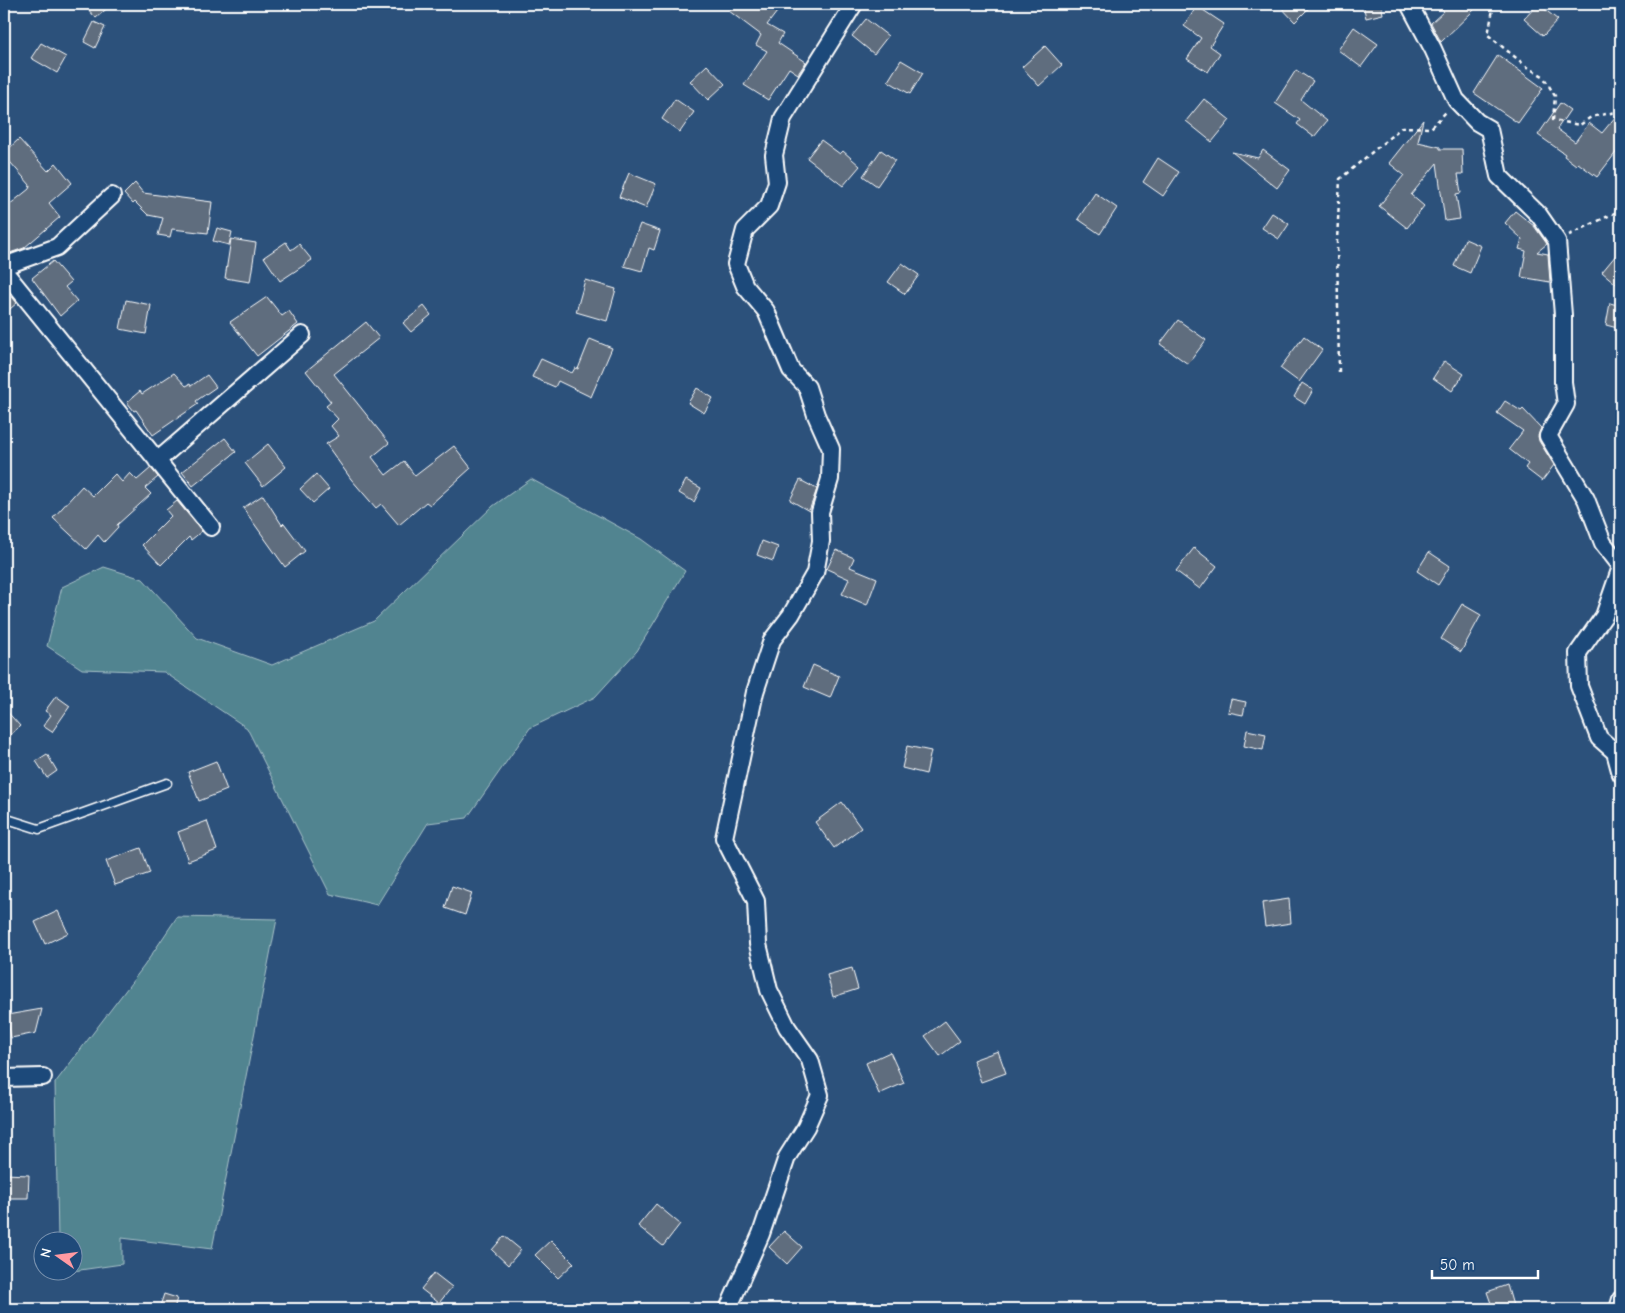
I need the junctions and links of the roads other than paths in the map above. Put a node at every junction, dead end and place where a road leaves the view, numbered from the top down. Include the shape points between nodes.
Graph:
1 (854, 4) edge
2 (1409, 4) edge
3 (112, 196) dead end
4 (4, 266) edge
5 (4, 271) edge
6 (302, 335) dead end
7 (157, 461) junction
8 (211, 527) dead end
9 (1621, 567) edge
10 (1621, 774) edge
11 (167, 783) dead end
12 (4, 818) edge
13 (43, 1077) dead end
14 (4, 1078) edge
15 (1621, 1299) edge
16 (728, 1309) edge
17 (1618, 1309) edge

1 - 16 street via 783,118 774,155 777,182 770,206 745,230 736,264 746,286 766,311 791,370 807,387 831,449 830,479 820,512 822,541 815,573 791,616 772,640 755,692 724,838 756,900 758,944 769,990 810,1060 820,1095 806,1128 787,1157 761,1234
2 - 9 street via 1434,49 1456,100 1477,122 1489,129 1499,176 1539,215 1557,241 1566,404 1548,436 1586,499 1603,544
3 - 4 street via 57,247
5 - 7 street
6 - 7 street
7 - 8 street
9 - 10 street via 1604,616 1578,653 1579,686 1599,738 1615,752
11 - 12 lane via 39,829
13 - 14 street
15 - 17 street

